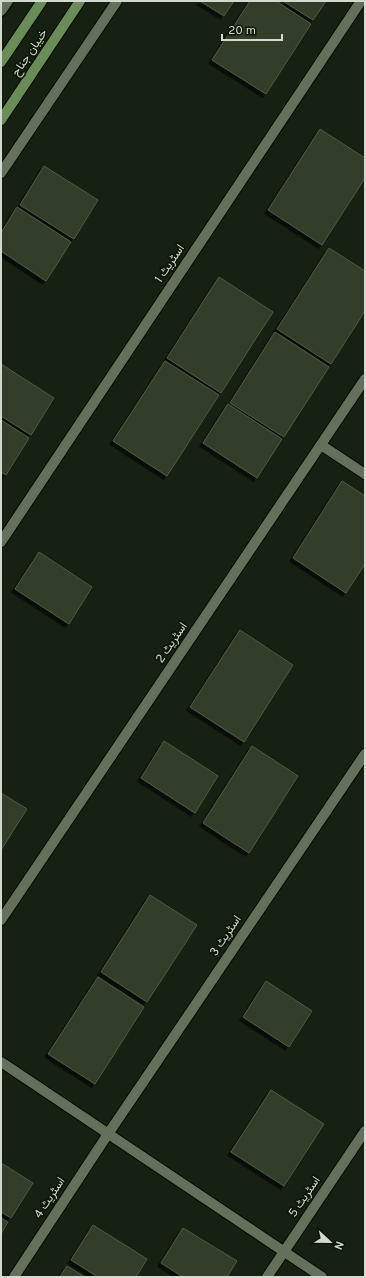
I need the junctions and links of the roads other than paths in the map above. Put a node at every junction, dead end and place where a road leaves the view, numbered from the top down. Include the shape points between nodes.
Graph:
1 (8, 1) edge
2 (42, 1) edge
3 (80, 1) edge
4 (117, 1) edge
5 (361, 1) edge
6 (1, 11) edge
7 (1, 62) edge
8 (1, 120) edge
9 (1, 174) edge
10 (365, 379) edge
11 (321, 445) junction
12 (365, 474) edge
13 (1, 542) edge
14 (365, 754) edge
15 (1, 920) edge
16 (1, 1062) edge
17 (365, 1131) edge
18 (108, 1134) junction
19 (284, 1251) junction
20 (14, 1277) edge
21 (267, 1277) edge
22 (322, 1277) edge

1 - 6 street
2 - 7 main road, خیبان جناح
3 - 8 main road, خیبان جناح
4 - 9 street
5 - 13 street, اسٹریٹ 1
10 - 11 street, اسٹریٹ 2
11 - 12 street
11 - 15 street, اسٹریٹ 2
14 - 18 street, اسٹریٹ 3
16 - 18 street
17 - 19 street, اسٹریٹ 5
18 - 19 street
18 - 20 street, اسٹریٹ 4
19 - 21 street, اسٹریٹ 5
19 - 22 street

